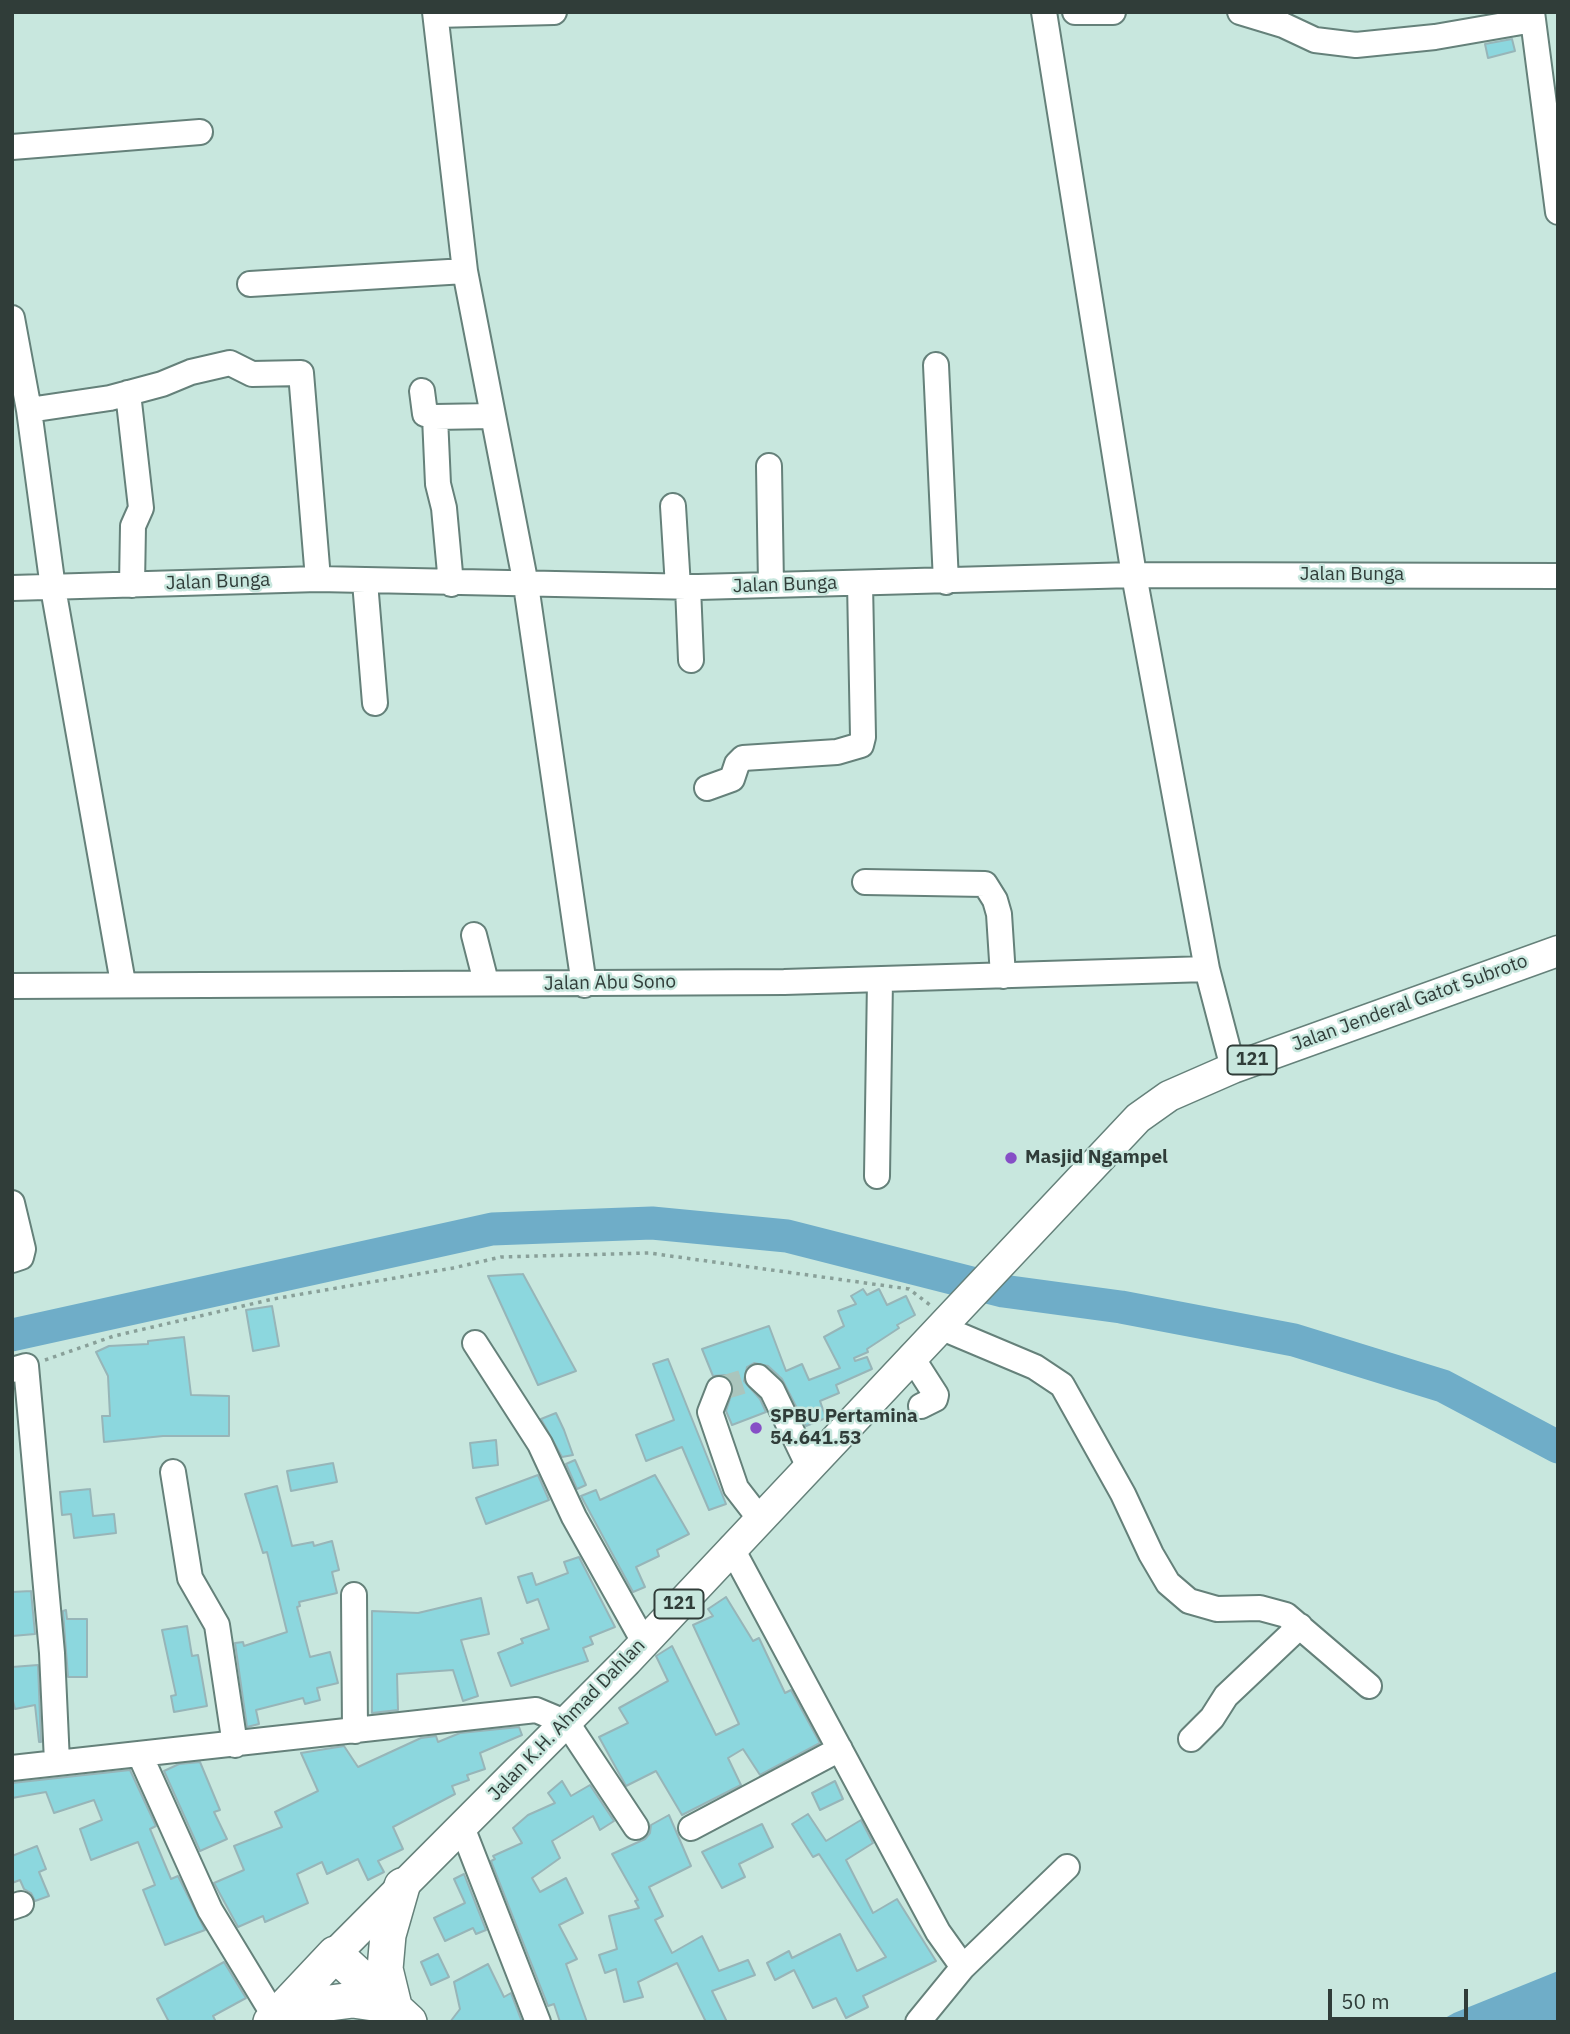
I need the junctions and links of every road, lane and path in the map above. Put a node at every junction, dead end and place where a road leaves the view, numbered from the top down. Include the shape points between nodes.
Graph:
1 (554, 12) edge
2 (1044, 12) edge
3 (1075, 12) edge
4 (1113, 12) edge
5 (1240, 12) edge
6 (435, 14) edge
7 (1532, 16) edge
8 (200, 132) dead end
9 (1552, 132) edge
10 (12, 147) edge
11 (1558, 212) edge
12 (465, 271) junction
13 (250, 284) dead end
14 (12, 318) edge
15 (14, 350) edge
16 (936, 365) dead end
17 (422, 391) dead end
18 (128, 393) junction
19 (29, 410) junction
20 (493, 416) junction
21 (435, 417) junction
22 (769, 466) dead end
23 (673, 506) dead end
24 (1134, 575) junction
25 (1558, 576) edge
26 (318, 579) junction
27 (365, 582) junction
28 (946, 582) junction
29 (860, 583) junction
30 (451, 584) junction
31 (132, 585) junction
32 (526, 585) junction
33 (771, 585) junction
34 (12, 587) edge
35 (683, 587) junction
36 (53, 588) junction
37 (691, 660) dead end
38 (375, 703) dead end
39 (707, 788) dead end
40 (865, 882) dead end
41 (474, 935) dead end
42 (1558, 951) edge
43 (1207, 969) junction
44 (1003, 976) junction
45 (880, 980) junction
46 (486, 982) junction
47 (123, 983) junction
48 (584, 985) junction
49 (12, 986) edge
50 (1233, 1068) junction
51 (877, 1176) dead end
52 (12, 1203) edge
53 (1003, 1260) joint
54 (12, 1261) edge
55 (945, 1321) junction
56 (475, 1343) dead end
57 (911, 1356) junction
58 (19, 1368) edge
59 (758, 1377) dead end
60 (719, 1389) dead end
61 (920, 1406) dead end
62 (809, 1467) junction
63 (173, 1472) dead end
64 (760, 1519) junction
65 (731, 1547) junction
66 (354, 1595) dead end
67 (1300, 1626) junction
68 (644, 1642) junction
69 (1370, 1686) dead end
70 (567, 1723) junction
71 (355, 1731) junction
72 (1191, 1739) dead end
73 (235, 1745) junction
74 (839, 1749) junction
75 (140, 1755) junction
76 (57, 1762) junction
77 (12, 1768) edge
78 (461, 1827) junction
79 (636, 1827) dead end
80 (691, 1828) dead end
81 (1067, 1867) dead end
82 (402, 1886) junction
83 (335, 1954) junction
84 (963, 1967) junction
85 (387, 2013) edge
86 (276, 2016) edge
87 (538, 2022) edge
88 (918, 2022) edge

1 - 6 street
2 - 24 street
3 - 4 street
5 - 7 street via 1315,40 1356,45 1435,37
6 - 12 street
7 - 9 street
8 - 10 street
9 - 11 street
12 - 13 street
12 - 20 street
14 - 15 street
15 - 19 street
16 - 28 street
17 - 21 street via 425,414
18 - 19 street
18 - 26 street via 230,363 252,374 301,373
18 - 31 street via 141,508 132,537
19 - 36 street
20 - 21 street
20 - 32 street
21 - 30 street
22 - 33 street
23 - 35 street
24 - 25 street, Jalan Bunga
24 - 28 street, Jalan Bunga
24 - 43 street
26 - 27 street, Jalan Bunga
26 - 31 street, Jalan Bunga
27 - 30 street, Jalan Bunga
27 - 38 street
28 - 29 street, Jalan Bunga
29 - 33 street, Jalan Bunga
29 - 39 street via 861,745 838,752 743,758 732,779
30 - 32 street, Jalan Bunga
31 - 36 street, Jalan Bunga
32 - 35 street, Jalan Bunga
32 - 48 street
33 - 35 street, Jalan Bunga
34 - 36 street, Jalan Bunga
35 - 37 street
36 - 47 street
40 - 44 street via 985,884 999,914
41 - 46 street
42 - 50 main road, Jalan Jenderal Gatot Subroto / 121
43 - 44 street, Jalan Abu Sono
43 - 50 street
44 - 45 street, Jalan Abu Sono
45 - 48 street, Jalan Abu Sono
45 - 51 street
46 - 47 street, Jalan Abu Sono
46 - 48 street, Jalan Abu Sono
47 - 49 street, Jalan Abu Sono
50 - 53 main road, Jalan Jenderal Gatot Subroto / 121 via 1169,1096 1138,1118
52 - 54 street via 23,1249 21,1257
53 - 55 main road, Jalan K.H. Ahmad Dahlan / 121
55 - 57 main road, Jalan K.H. Ahmad Dahlan / 121
55 - 58 path via 909,1289 842,1279 649,1253 501,1257 273,1299 114,1336
55 - 67 street via 1062,1385 1168,1583 1189,1601 1217,1609 1260,1608 1286,1615
56 - 68 street via 540,1444 574,1517
57 - 61 street via 936,1395
57 - 62 main road, Jalan K.H. Ahmad Dahlan / 121
58 - 76 street via 52,1653
59 - 62 street via 772,1390
60 - 64 street via 710,1412 736,1488
62 - 64 main road, Jalan K.H. Ahmad Dahlan / 121
63 - 73 street via 190,1577 217,1625
64 - 65 main road, Jalan K.H. Ahmad Dahlan / 121
65 - 68 main road, Jalan K.H. Ahmad Dahlan / 121
65 - 74 street
66 - 71 street
67 - 69 street
67 - 72 street via 1226,1696
68 - 70 main road, Jalan K.H. Ahmad Dahlan / 121
70 - 71 street via 537,1710
70 - 78 main road, Jalan K.H. Ahmad Dahlan / 121
70 - 79 street
71 - 73 street
73 - 75 street
74 - 80 street
74 - 84 street via 938,1932
75 - 76 street
75 - 86 street via 210,1910
76 - 77 street
78 - 82 main road, Jalan K.H. Ahmad Dahlan / 121
78 - 87 street
81 - 84 street
82 - 83 main road, Jalan K.H. Ahmad Dahlan / 121
82 - 85 highway via 387,1934
83 - 85 highway
83 - 86 highway, Jalan K.H. Ahmad Dahlan
84 - 88 street
85 - 86 highway via 322,2002

